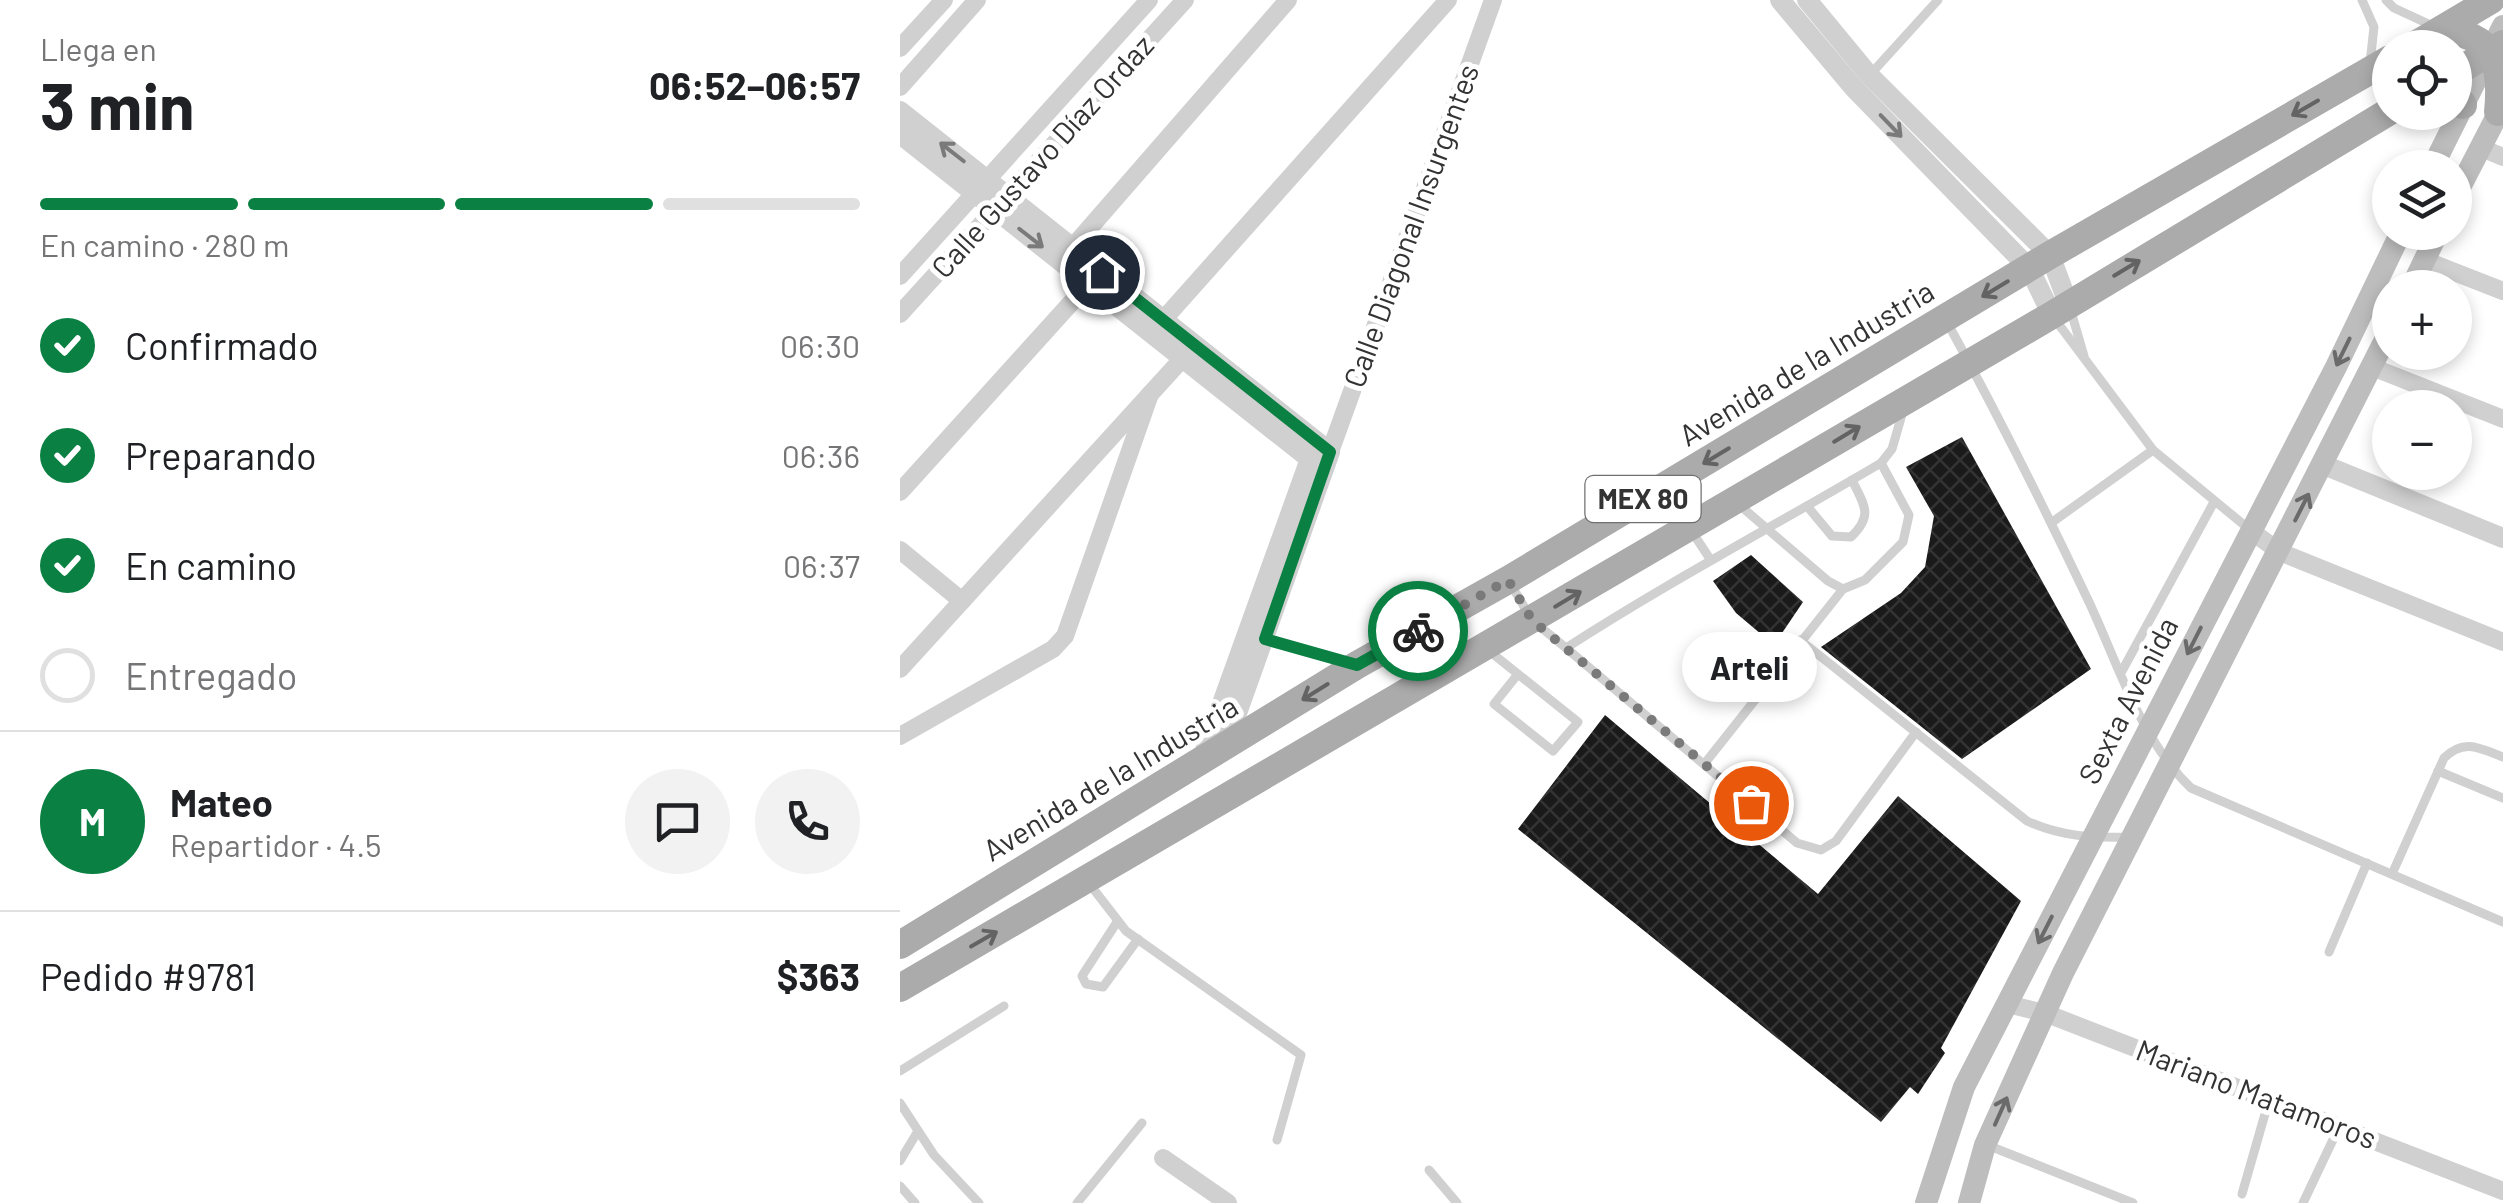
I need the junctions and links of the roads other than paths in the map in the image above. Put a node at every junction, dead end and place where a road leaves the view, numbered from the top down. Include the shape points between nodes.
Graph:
1 (944, 0) edge
2 (977, 0) edge
3 (1149, 0) edge
4 (1185, 0) edge
5 (1288, 0) edge
6 (1448, 0) edge
7 (1493, 0) edge
8 (1780, 0) edge
9 (1807, 0) edge
10 (1938, 0) edge
11 (2362, 0) edge
12 (2386, 0) edge
13 (2491, 0) edge
14 (924, 22) junction
15 (2374, 30) edge
16 (2441, 30) joint
17 (2472, 36) edge
18 (944, 39) junction
19 (2499, 41) edge
20 (900, 48) edge
21 (2472, 61) edge
22 (2372, 70) edge
23 (2472, 81) edge
24 (1862, 82) junction
25 (900, 87) edge
26 (2472, 103) edge
27 (2501, 110) edge
28 (900, 112) edge
29 (2372, 122) edge
30 (900, 134) edge
31 (2480, 148) junction
32 (2503, 157) edge
33 (2472, 164) edge
34 (981, 187) junction
35 (1001, 203) junction
36 (1072, 248) junction
37 (2392, 250) edge
38 (2429, 250) edge
39 (2424, 260) junction
40 (2039, 262) junction
41 (2419, 270) edge
42 (900, 276) edge
43 (1089, 284) junction
44 (2503, 292) edge
45 (2060, 309) junction
46 (900, 314) edge
47 (1945, 319) junction
48 (1173, 339) junction
49 (1968, 362) junction
50 (2086, 363) junction
51 (2372, 366) edge
52 (2382, 370) edge
53 (1150, 394) junction
54 (1907, 399) junction
55 (2503, 418) edge
56 (2153, 450) junction
57 (1320, 455) junction
58 (1881, 463) junction
59 (2324, 465) junction
60 (1852, 480) junction
61 (900, 492) edge
62 (1735, 501) junction
63 (2214, 502) junction
64 (1807, 506) junction
65 (2051, 523) junction
66 (1690, 527) junction
67 (1766, 530) junction
68 (2251, 531) junction
69 (2503, 538) edge
70 (900, 550) edge
71 (2280, 552) junction
72 (1710, 559) junction
73 (1508, 580) junction
74 (1844, 589) junction
75 (962, 601) junction
76 (1532, 620) junction
77 (1265, 639) junction
78 (1800, 640) junction
79 (2503, 642) edge
80 (1485, 648) junction
81 (1566, 648) junction
82 (1357, 665) junction
83 (900, 669) edge
84 (2122, 671) junction
85 (1518, 674) junction
86 (1916, 732) junction
87 (2147, 732) junction
88 (900, 736) edge
89 (1213, 756) junction
90 (2503, 757) edge
91 (1705, 763) junction
92 (2168, 765) junction
93 (2438, 772) junction
94 (2503, 798) edge
95 (2133, 836) junction
96 (2092, 838) junction
97 (2367, 864) junction
98 (2392, 874) junction
99 (1086, 880) junction
100 (1117, 922) junction
101 (2503, 922) edge
102 (1138, 940) junction
103 (900, 944) edge
104 (2330, 952) dead end
105 (900, 988) edge
106 (2007, 1004) junction
107 (1004, 1006) dead end
108 (2045, 1013) junction
109 (900, 1071) edge
110 (2268, 1100) junction
111 (900, 1103) edge
112 (1142, 1124) dead end
113 (2338, 1127) junction
114 (918, 1131) junction
115 (1277, 1140) dead end
116 (1986, 1145) junction
117 (1163, 1158) dead end
118 (900, 1161) edge
119 (1429, 1170) dead end
120 (900, 1186) edge
121 (2503, 1191) edge
122 (2242, 1194) dead end
123 (915, 1203) edge
124 (979, 1203) edge
125 (1076, 1203) edge
126 (1228, 1203) edge
127 (1457, 1203) edge
128 (1926, 1203) edge
129 (1970, 1203) edge
130 (2133, 1203) edge
131 (2303, 1203) edge

1 - 14 street
2 - 18 street
3 - 34 street, Calle Gustavo Díaz Ordaz
4 - 35 street, Calle Gustavo Díaz Ordaz
5 - 36 street
6 - 48 street
7 - 57 street, Calle Diagonal Insurgentes
8 - 24 street
9 - 24 street
10 - 24 lane
11 - 15 lane
12 - 16 lane
13 - 16 main road
14 - 18 street
14 - 20 street
17 - 19 main road
18 - 25 street
19 - 21 main road
19 - 23 main road
19 - 27 main road
22 -> 40 main road, Avenida de la Industria / MEX 80
24 - 40 street
26 - 27 lane
27 - 31 main road
34 -> 28 street
45 -> 29 main road, MEX 80
30 - 34 street
31 - 32 street
31 - 33 main road
34 - 35 street
34 - 42 street, Calle Gustavo Díaz Ordaz
35 - 36 street
35 -> 43 street
35 - 46 street, Calle Gustavo Díaz Ordaz
36 - 48 street
37 -> 68 main road, Sexta Avenida
38 - 39 main road
39 - 41 main road
39 - 44 street
40 - 45 street
40 -> 47 main road, Avenida de la Industria / MEX 80
43 - 48 street
43 - 61 street
45 - 49 main road, MEX 80
45 - 50 lane
45 - 50 lane
47 - 49 lane
47 -> 73 main road, Avenida de la Industria / MEX 80
48 - 53 street
48 - 57 street
49 - 54 main road, MEX 80
49 - 65 lane
50 - 56 lane
51 - 59 main road
52 - 55 street
53 - 75 street
53 - 88 street via 1065,636
54 - 58 lane
62 -> 54 main road, MEX 80
56 - 63 lane
56 - 65 lane
57 - 77 street, Calle Diagonal Insurgentes
57 - 89 street, Calle Diagonal Insurgentes
58 - 60 lane
58 - 74 lane via 1909,515 1903,542 1865,580
59 - 69 street
71 -> 59 main road
60 - 64 lane
60 - 64 lane via 1866,511 1864,525 1851,537 1832,536
62 - 66 main road, MEX 80
62 - 67 lane
63 - 68 lane
63 - 84 lane
64 - 67 lane
65 - 84 lane
66 - 72 lane
76 -> 66 main road, MEX 80
67 - 72 lane
67 - 74 lane
68 - 71 street
68 -> 87 main road, Sexta Avenida
70 - 75 street
71 - 79 street
71 - 92 main road
72 - 81 lane
73 - 76 lane
73 - 82 main road, Avenida de la Industria / MEX 80
74 - 78 lane
75 - 83 street
76 - 80 main road, MEX 80
76 - 81 lane
77 - 82 lane
77 - 89 street, Calle Diagonal Insurgentes
78 - 86 lane
78 - 91 lane
80 - 85 lane
80 - 99 main road, MEX 80
81 - 91 lane
82 -> 89 main road, Avenida de la Industria / MEX 80
84 - 87 lane
85 - 85 lane via 1494,704 1554,751 1578,722
86 - 91 lane via 1836,841 1821,850 1797,842
86 - 96 lane via 2028,821 2054,834
87 - 92 lane
87 - 96 main road, Sexta Avenida
89 - 103 main road, Avenida de la Industria / MEX 80
90 - 93 lane via 2470,744 2453,749
92 - 95 main road
92 - 97 lane via 2192,788
93 - 94 lane
93 - 98 lane
95 - 96 lane
95 - 108 main road
96 -> 106 main road, Sexta Avenida
97 - 98 lane
97 - 104 lane
98 - 101 lane
99 - 100 lane
105 -> 99 main road, MEX 80
100 - 102 lane
100 - 102 lane via 1082,976 1086,984 1103,987
102 - 115 lane via 1301,1055
106 - 108 street, Mariano Matamoros
106 - 128 main road, Sexta Avenida via 1964,1087
107 - 109 lane
108 - 110 street, Mariano Matamoros
116 -> 108 main road
110 - 113 street, Mariano Matamoros
110 - 122 lane
111 - 114 lane
112 - 125 lane
113 - 121 street, Mariano Matamoros
113 - 131 lane
114 - 118 lane
114 - 124 lane
116 - 129 main road
116 - 130 lane
117 - 126 street
119 - 127 lane
120 - 123 lane

